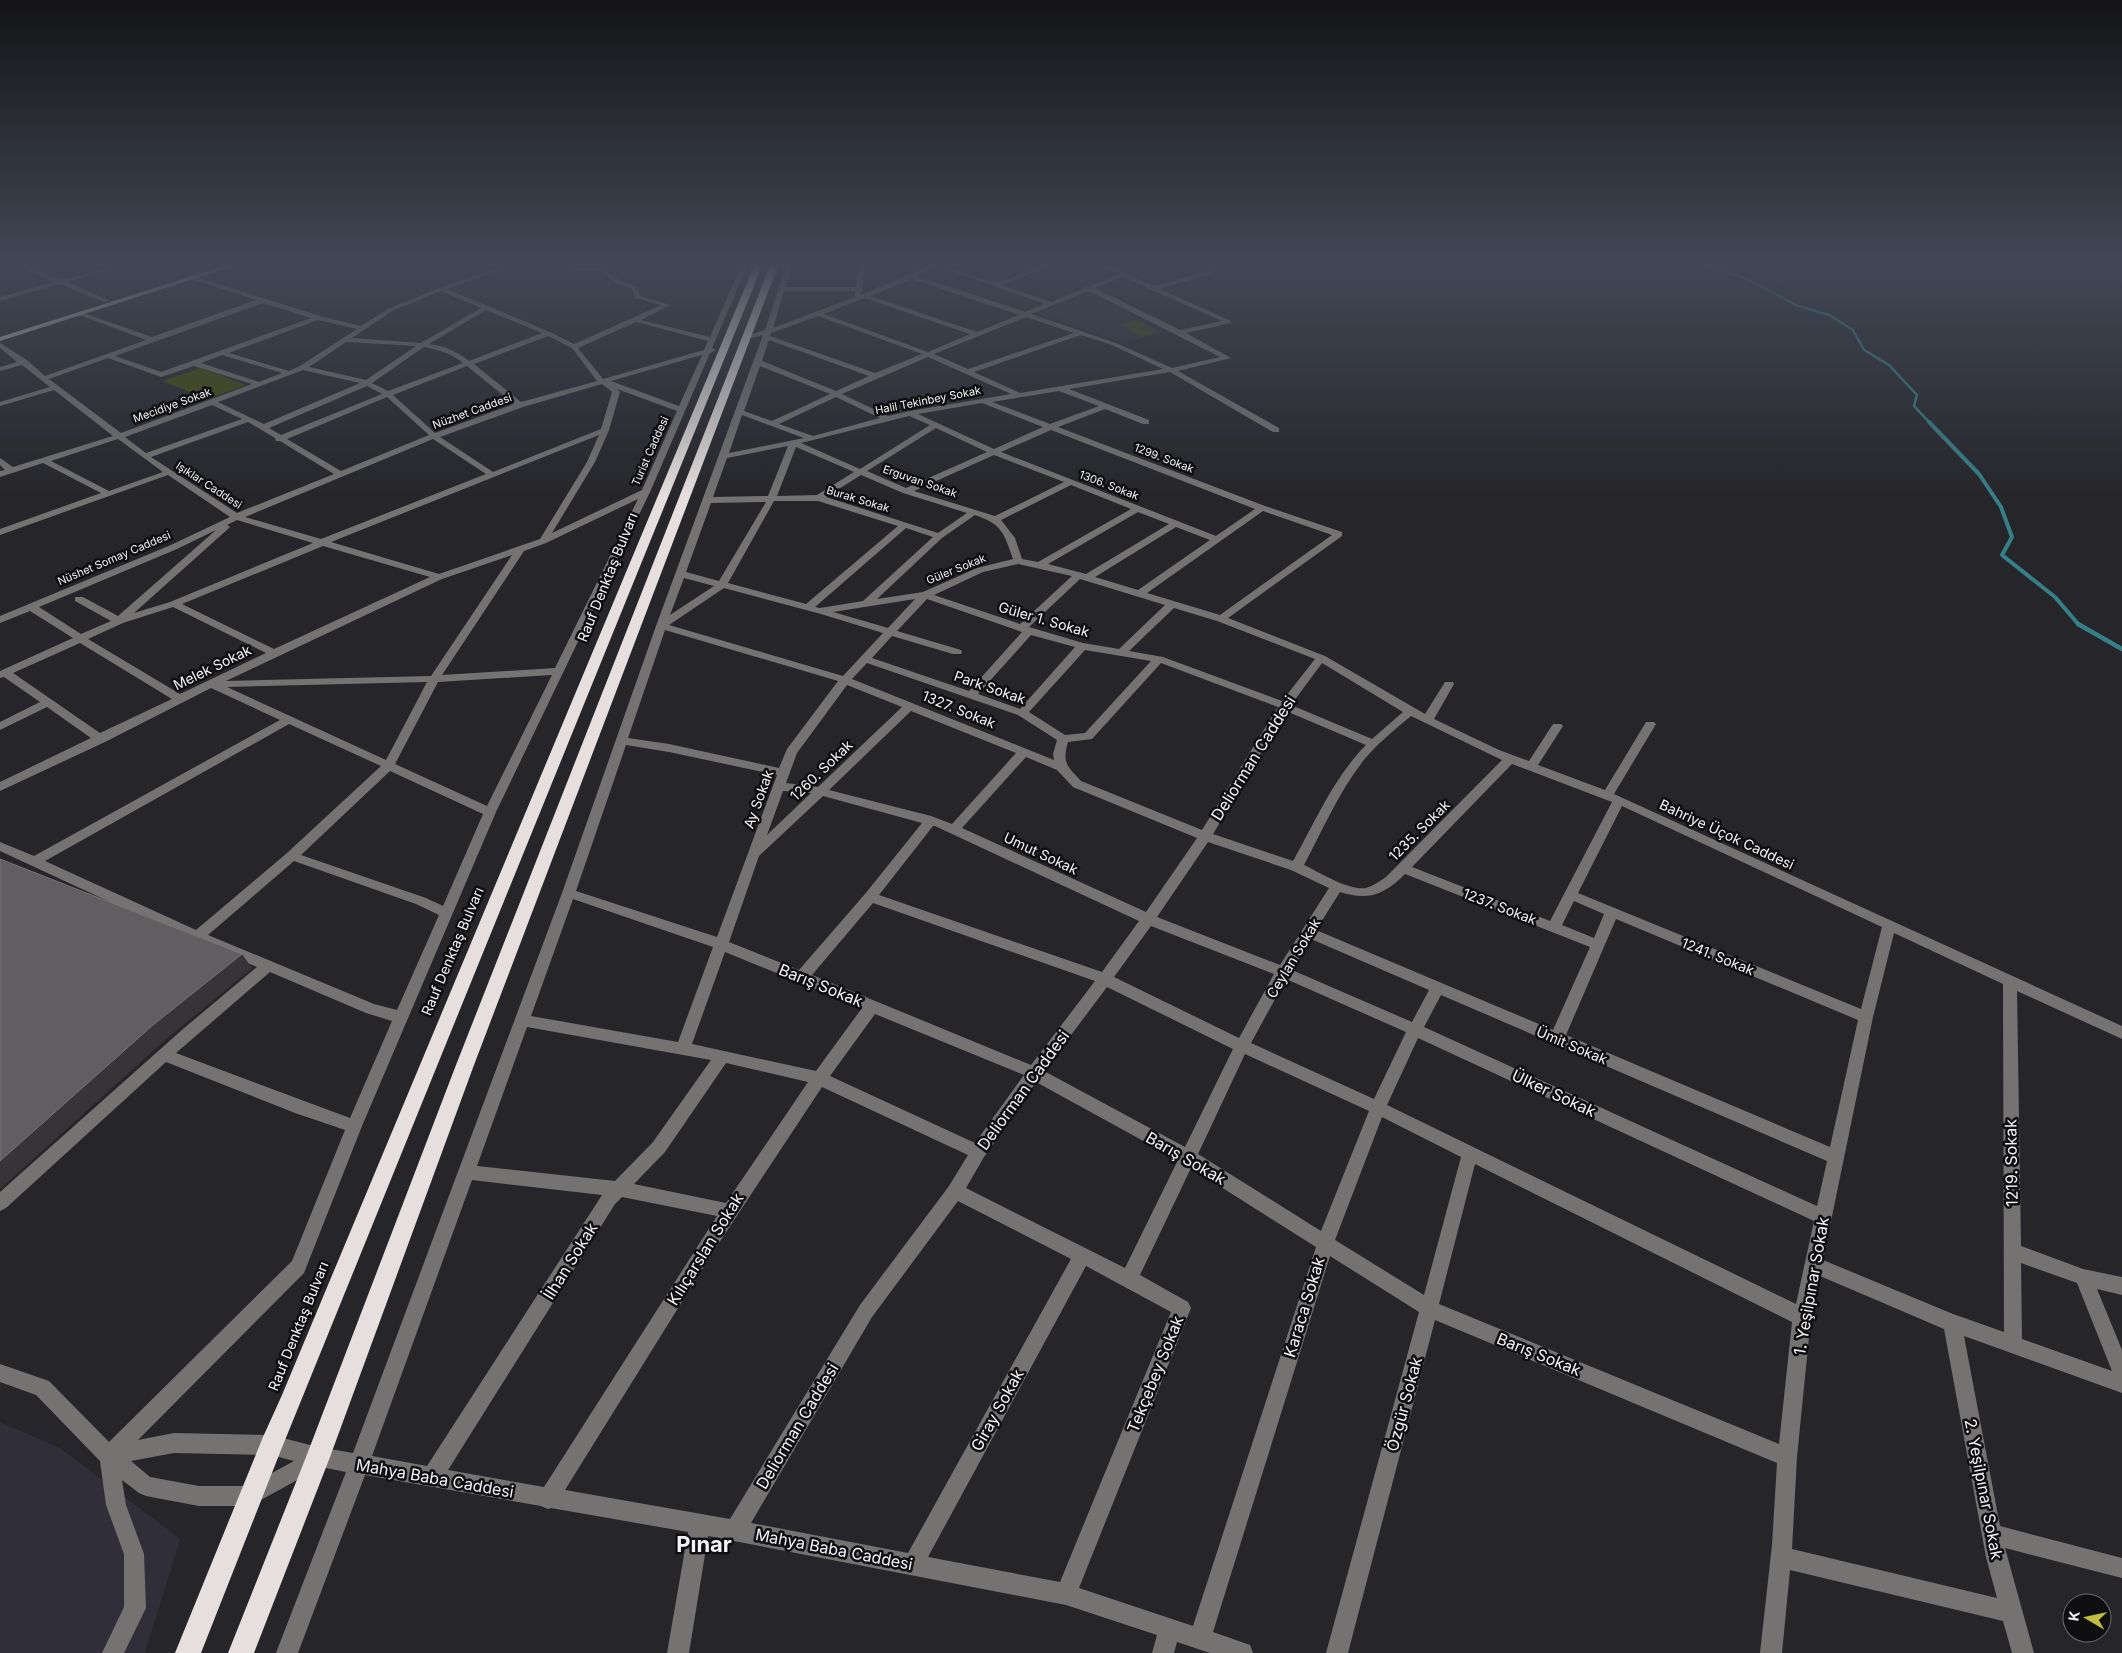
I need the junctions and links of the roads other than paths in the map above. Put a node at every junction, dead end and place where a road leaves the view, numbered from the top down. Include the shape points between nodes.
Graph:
1 (144, 343) edge
2 (249, 343) edge
3 (339, 343) edge
4 (393, 343) edge
5 (425, 343) edge
6 (520, 343) edge
7 (567, 343) edge
8 (583, 343) edge
9 (714, 343) edge
10 (745, 343) edge
11 (765, 343) edge
12 (791, 343) edge
13 (898, 343) edge
14 (954, 343) edge
15 (1051, 343) edge
16 (1111, 343) edge
17 (1200, 343) edge
18 (717, 344) junction
19 (0, 345) edge
20 (422, 345) junction
21 (574, 347) junction
22 (707, 350) junction
23 (222, 353) junction
24 (928, 354) junction
25 (109, 356) junction
26 (24, 362) junction
27 (758, 362) junction
28 (196, 364) junction
29 (468, 364) junction
30 (302, 368) junction
31 (0, 369) edge
32 (1171, 370) junction
33 (967, 372) junction
34 (289, 373) junction
35 (875, 376) junction
36 (45, 378) junction
37 (605, 382) junction
38 (367, 383) junction
39 (261, 385) junction
40 (56, 387) junction
41 (1059, 388) junction
42 (388, 394) junction
43 (836, 394) junction
44 (1019, 395) junction
45 (982, 401) junction
46 (212, 402) junction
47 (0, 404) edge
48 (520, 405) junction
49 (1106, 406) junction
50 (682, 410) junction
51 (740, 412) junction
52 (910, 413) junction
53 (886, 418) junction
54 (249, 419) junction
55 (1146, 422) dead end
56 (772, 424) junction
57 (934, 426) junction
58 (1050, 427) junction
59 (262, 428) junction
60 (605, 430) junction
61 (1276, 430) dead end
62 (120, 436) junction
63 (434, 436) junction
64 (812, 438) junction
65 (279, 439) junction
66 (793, 443) junction
67 (994, 452) junction
68 (145, 456) junction
69 (724, 456) junction
70 (0, 461) edge
71 (45, 461) junction
72 (12, 470) junction
73 (170, 472) junction
74 (859, 472) junction
75 (0, 474) edge
76 (340, 474) junction
77 (492, 475) junction
78 (1071, 482) junction
79 (906, 491) junction
80 (646, 492) junction
81 (110, 494) junction
82 (772, 498) junction
83 (819, 498) junction
84 (709, 500) junction
85 (1138, 508) junction
86 (1262, 508) junction
87 (976, 512) junction
88 (236, 517) junction
89 (996, 519) junction
90 (1176, 523) junction
91 (904, 526) junction
92 (0, 532) edge
93 (938, 536) junction
94 (1216, 539) junction
95 (543, 541) junction
96 (323, 542) junction
97 (520, 550) junction
98 (1018, 561) junction
99 (1040, 565) junction
100 (681, 574) junction
101 (1084, 576) junction
102 (439, 577) junction
103 (722, 585) junction
104 (1139, 594) junction
105 (925, 596) junction
106 (79, 599) dead end
107 (174, 604) junction
108 (1172, 604) junction
109 (864, 605) junction
110 (31, 607) junction
111 (808, 608) junction
112 (820, 611) junction
113 (1221, 619) junction
114 (0, 620) edge
115 (118, 621) junction
116 (661, 626) junction
117 (1025, 629) junction
118 (892, 632) junction
119 (81, 639) junction
120 (1082, 646) junction
121 (957, 652) dead end
122 (1122, 652) junction
123 (274, 653) junction
124 (1321, 658) junction
125 (864, 659) junction
126 (1159, 659) junction
127 (560, 671) junction
128 (3, 674) edge
129 (434, 679) junction
130 (845, 680) junction
131 (212, 684) junction
132 (1449, 684) dead end
133 (971, 696) junction
134 (180, 699) junction
135 (47, 703) junction
136 (909, 706) junction
137 (1284, 706) junction
138 (1410, 711) junction
139 (1022, 713) junction
140 (288, 720) junction
141 (1427, 720) junction
142 (1650, 724) dead end
143 (0, 726) edge
144 (1557, 726) dead end
145 (101, 739) junction
146 (1063, 739) junction
147 (621, 741) junction
148 (1374, 744) junction
149 (1024, 752) junction
150 (1510, 759) junction
151 (389, 765) junction
152 (1061, 767) junction
153 (1531, 767) junction
154 (784, 773) junction
155 (0, 787) edge
156 (778, 788) junction
157 (822, 791) junction
158 (1613, 798) junction
159 (490, 812) junction
160 (930, 820) junction
161 (954, 829) junction
162 (1205, 836) junction
163 (0, 846) edge
164 (753, 855) junction
165 (292, 856) junction
166 (36, 861) junction
167 (1296, 867) junction
168 (1402, 868) junction
169 (1337, 886) junction
170 (569, 893) junction
171 (1571, 895) junction
172 (870, 897) junction
173 (1612, 912) junction
174 (446, 913) junction
175 (1148, 919) junction
176 (1889, 925) junction
177 (1554, 927) junction
178 (1308, 932) junction
179 (197, 936) junction
180 (721, 944) junction
181 (1598, 945) junction
182 (268, 966) junction
183 (1283, 972) junction
184 (802, 977) junction
185 (1106, 979) junction
186 (2010, 981) junction
187 (1438, 987) junction
188 (872, 1006) junction
189 (401, 1017) junction
190 (1866, 1017) junction
191 (522, 1020) junction
192 (1414, 1029) junction
193 (2122, 1033) edge
194 (1557, 1038) junction
195 (1242, 1046) junction
196 (683, 1050) junction
197 (164, 1055) junction
198 (722, 1056) junction
199 (1034, 1073) junction
200 (818, 1078) junction
201 (1378, 1108) junction
202 (354, 1126) junction
203 (978, 1152) junction
204 (1470, 1154) junction
205 (1188, 1157) junction
206 (1836, 1157) junction
207 (466, 1172) junction
208 (619, 1189) junction
209 (956, 1191) junction
210 (0, 1203) edge
211 (729, 1211) junction
212 (1823, 1216) junction
213 (1324, 1243) junction
214 (2012, 1251) junction
215 (1082, 1256) junction
216 (1812, 1264) junction
217 (2083, 1276) junction
218 (1129, 1279) junction
219 (2122, 1286) edge
220 (1430, 1309) junction
221 (1802, 1318) junction
222 (1952, 1323) junction
223 (2013, 1345) junction
224 (0, 1373) edge
225 (2122, 1373) edge
226 (2122, 1384) edge
227 (271, 1445) junction
228 (109, 1456) junction
229 (1787, 1456) junction
230 (318, 1458) junction
231 (359, 1464) junction
232 (432, 1477) junction
233 (250, 1496) junction
234 (548, 1499) junction
235 (700, 1524) junction
236 (735, 1530) junction
237 (1992, 1534) junction
238 (1781, 1557) junction
239 (913, 1564) junction
240 (2122, 1568) edge
241 (1066, 1594) junction
242 (2012, 1612) junction
243 (1169, 1629) junction
244 (1200, 1639) junction
245 (113, 1653) edge
246 (188, 1653) edge
247 (241, 1653) edge
248 (287, 1653) edge
249 (678, 1653) edge
250 (1163, 1653) edge
251 (1242, 1653) edge
252 (1337, 1653) edge
253 (1771, 1653) edge
254 (2023, 1653) edge

1 - 25 street
2 - 23 street
3 - 30 street, Mecidiye Sokak
4 - 20 street
5 - 20 street
6 - 29 street
7 - 21 street
8 - 21 street
9 - 18 street
10 - 230 highway via 465,1065
11 - 27 street
12 - 35 street
13 - 24 street
14 - 24 street
15 - 33 street
16 - 32 street
17 - 32 street, Halil Tekinbey Sokak via 1227,358
18 - 22 street, Nüzhet Caddesi
18 - 22 street, Turist Caddesi
18 - 227 highway, Rauf Denktaş Bulvarı
19 - 26 street, Işıklar Caddesi
20 - 29 street via 449,350
20 - 38 street
21 - 37 street
22 - 37 street, Nüzhet Caddesi
22 - 50 street, Turist Caddesi
23 - 28 street
23 - 34 street
24 - 33 street
24 - 35 street
25 - 28 street via 161,375
25 - 36 street
26 - 31 street
26 - 36 street, Işıklar Caddesi
27 - 43 street
27 - 51 street
28 - 39 street
29 - 42 street
29 - 48 street
30 - 34 street, Mecidiye Sokak
30 - 38 street
32 - 41 street, Halil Tekinbey Sokak
32 - 61 street
33 - 44 street
34 - 39 street, Mecidiye Sokak
35 - 43 street
36 - 40 street, Işıklar Caddesi
37 - 48 street, Nüzhet Caddesi
37 - 50 street
37 - 60 street via 616,392
38 - 42 street
38 - 59 street
39 - 46 street, Mecidiye Sokak
40 - 47 street
40 - 62 street, Işıklar Caddesi
41 - 44 street, Halil Tekinbey Sokak
41 - 49 street
42 - 63 street
42 - 65 street
43 - 53 street
43 - 56 street
44 - 45 street, Halil Tekinbey Sokak
45 - 52 street, Halil Tekinbey Sokak
45 - 58 street, 1299. Sokak
46 - 54 street
46 - 62 street, Mecidiye Sokak
48 - 63 street, Nüzhet Caddesi
49 - 55 street
49 - 58 street
50 - 80 street, Turist Caddesi
51 - 56 street
51 - 69 street
52 - 53 street, Halil Tekinbey Sokak
52 - 57 street, 1306. Sokak
53 - 64 street, Halil Tekinbey Sokak
54 - 59 street
54 - 68 street
56 - 64 street
57 - 67 street, 1306. Sokak
57 - 74 street
58 - 67 street
58 - 86 street, 1299. Sokak
59 - 65 street
60 - 77 street
60 - 95 street via 590,462
62 - 68 street, Işıklar Caddesi
62 - 71 street, Mecidiye Sokak
63 - 76 street, Nüzhet Caddesi
63 - 77 street
64 - 66 street, Halil Tekinbey Sokak
65 - 76 street
66 - 69 street, Halil Tekinbey Sokak
66 - 74 street, Erguvan Sokak
66 - 82 street
67 - 78 street, 1306. Sokak
67 - 79 street
68 - 73 street, Işıklar Caddesi
69 - 84 street
70 - 72 street
71 - 72 street, Mecidiye Sokak
71 - 81 street
72 - 75 street, Mecidiye Sokak
73 - 81 street
73 - 88 street, Işıklar Caddesi
74 - 79 street, Erguvan Sokak
74 - 83 street
76 - 88 street, Nüzhet Caddesi
77 - 96 street
78 - 85 street, 1306. Sokak
78 - 89 street
79 - 87 street, Erguvan Sokak
80 - 95 street, Melek Sokak
80 - 127 street, Turist Caddesi
81 - 92 street
82 - 83 street, Burak Sokak
82 - 84 street, Burak Sokak
82 - 103 street
83 - 91 street, Burak Sokak
84 - 100 street
85 - 90 street, 1306. Sokak
85 - 99 street
86 - 94 street
86 - 113 street, 1299. Sokak via 1339,534
87 - 89 street, Erguvan Sokak
87 - 93 street
88 - 96 street, Işıklar Caddesi
88 - 110 street, Nüshet Somay Caddesi via 174,547
88 - 115 street
89 - 98 street via 1010,538
90 - 94 street, 1306. Sokak
90 - 101 street
91 - 93 street, Burak Sokak
91 - 111 street
93 - 109 street
94 - 104 street
95 - 97 street, Melek Sokak
96 - 102 street, Işıklar Caddesi
96 - 107 street
97 - 102 street, Melek Sokak
97 - 129 street
98 - 99 street, Güler Sokak
98 - 105 street, Güler Sokak via 980,570
99 - 101 street, Güler Sokak
100 - 103 street, Güler Sokak
100 - 116 street
101 - 104 street, Güler Sokak
101 - 117 street
102 - 123 street, Melek Sokak
103 - 111 street, Güler Sokak
103 - 116 street
104 - 108 street, Güler Sokak
105 - 109 street, Güler Sokak
105 - 117 street, Güler 1. Sokak
105 - 118 street, Ay Sokak
106 - 115 street
107 - 115 street
107 - 123 street
108 - 113 street, Güler Sokak
108 - 122 street
109 - 112 street, Güler Sokak
110 - 114 street, Nüshet Somay Caddesi
110 - 119 street
111 - 112 street, Güler Sokak
112 - 118 street
113 - 124 street, Güler Sokak
115 - 119 street
116 - 130 street, 1327. Sokak
116 - 147 street
117 - 120 street, Güler 1. Sokak
117 - 133 street
118 - 121 street
118 - 125 street, Ay Sokak
119 - 128 street
119 - 134 street
120 - 122 street, Güler 1. Sokak
120 - 139 street
122 - 126 street, Güler 1. Sokak
123 - 131 street, Melek Sokak
124 - 137 street, Deliorman Caddesi
124 - 138 street, Bahriye Üçok Caddesi
125 - 130 street, Ay Sokak
125 - 133 street, Park Sokak
126 - 137 street, Güler 1. Sokak
126 - 146 street via 1088,736
127 - 129 street
127 - 159 street, Turist Caddesi
128 - 135 street
129 - 131 street
129 - 151 street
130 - 136 street, 1327. Sokak
130 - 154 street, Ay Sokak via 792,752
131 - 134 street, Melek Sokak
131 - 140 street
132 - 141 street
133 - 139 street, Park Sokak
134 - 145 street, Melek Sokak
135 - 143 street
135 - 145 street
136 - 149 street, 1327. Sokak
136 - 157 street, 1260. Sokak
137 - 148 street, Güler 1. Sokak
137 - 162 street, Deliorman Caddesi
138 - 141 street, Bahriye Üçok Caddesi
138 - 148 street
139 - 146 street, Park Sokak
140 - 151 street
140 - 166 street
141 - 150 street, Bahriye Üçok Caddesi
142 - 158 street
144 - 153 street
145 - 155 street, Melek Sokak
146 - 152 street via 1059,754
147 - 154 street
147 - 170 street
148 - 167 street via 1359,759 1334,798
149 - 152 street, 1327. Sokak
149 - 161 street
150 - 153 street, Bahriye Üçok Caddesi
150 - 168 street, 1235. Sokak
151 - 159 street
151 - 165 street
152 - 162 street via 1078,784
153 - 158 street, Bahriye Üçok Caddesi
154 - 156 street, Ay Sokak
156 - 157 street, Umut Sokak
156 - 164 street, Ay Sokak
157 - 160 street, Umut Sokak
157 - 164 street, 1260. Sokak
158 - 171 street
158 - 176 street, Bahriye Üçok Caddesi
159 - 174 street, Turist Caddesi
160 - 161 street, Umut Sokak
160 - 172 street
161 - 175 street, Umut Sokak
162 - 167 street
162 - 175 street, Deliorman Caddesi
163 - 166 street
164 - 180 street, Ay Sokak
165 - 174 street via 421,901
165 - 179 street
166 - 179 street
167 - 169 street
168 - 169 street, 1235. Sokak via 1370,893 1356,893
168 - 177 street, 1237. Sokak
169 - 178 street, Ceylan Sokak
170 - 180 street, Barış Sokak
170 - 191 street
171 - 173 street, 1241. Sokak
171 - 177 street
172 - 184 street
172 - 185 street
173 - 181 street
173 - 190 street, 1241. Sokak
174 - 189 street, Turist Caddesi
175 - 183 street, Umut Sokak
175 - 185 street, Deliorman Caddesi
176 - 186 street, Bahriye Üçok Caddesi
176 - 190 street, 1. Yeşilpınar Sokak
177 - 181 street, 1237. Sokak
178 - 183 street, Ceylan Sokak
178 - 187 street, Ümit Sokak
179 - 182 street
180 - 184 street, Barış Sokak
180 - 196 street, Ay Sokak
181 - 194 street
182 - 189 street via 371,1009
182 - 197 street
183 - 192 street, Ülker Sokak
183 - 195 street, Ceylan Sokak
184 - 188 street, Barış Sokak
185 - 195 street
185 - 199 street, Deliorman Caddesi
186 - 193 street, Bahriye Üçok Caddesi
186 - 214 street, 1219. Sokak
187 - 192 street, Karaca Sokak
187 - 194 street, Ümit Sokak
188 - 199 street, Barış Sokak
188 - 200 street, Kılıçarslan Sokak
189 - 202 street, Turist Caddesi
190 - 206 street, 1. Yeşilpınar Sokak
191 - 196 street
191 - 207 street
192 - 201 street, Karaca Sokak
192 - 212 street, Ülker Sokak
194 - 206 street, Ümit Sokak
195 - 201 street
195 - 205 street, Ceylan Sokak
196 - 198 street
197 - 202 street
197 - 210 street
198 - 200 street
198 - 208 street, İlhan Sokak via 659,1146
199 - 203 street, Deliorman Caddesi
199 - 205 street, Barış Sokak
200 - 203 street
200 - 211 street, Kılıçarslan Sokak
201 - 204 street
201 - 213 street, Karaca Sokak
202 - 228 street, Turist Caddesi via 298,1267
203 - 209 street, Deliorman Caddesi
204 - 220 street, Özgür Sokak
204 - 221 street
205 - 213 street, Barış Sokak
205 - 218 street
206 - 212 street, 1. Yeşilpınar Sokak
207 - 208 street
207 - 231 street
208 - 211 street
208 - 232 street, İlhan Sokak via 609,1199
209 - 215 street
209 - 236 street, Deliorman Caddesi via 866,1311
211 - 234 street, Kılıçarslan Sokak
212 - 216 street, 1. Yeşilpınar Sokak
213 - 220 street, Barış Sokak
213 - 244 street, Karaca Sokak
214 - 217 street
214 - 223 street, 1219. Sokak
215 - 218 street
215 - 239 street, Giray Sokak
216 - 221 street, 1. Yeşilpınar Sokak
216 - 222 street
217 - 219 street
217 - 225 street
218 - 241 street, Tekçebey Sokak via 1182,1308
220 - 229 street, Barış Sokak
220 - 252 street, Özgür Sokak
221 - 229 street, 1. Yeşilpınar Sokak
222 - 223 street
222 - 237 street, 2. Yeşilpınar Sokak
223 - 226 street
224 - 228 street via 42,1388
227 - 228 street, Mahya Baba Caddesi via 174,1443
227 - 230 street, Mahya Baba Caddesi
227 - 233 highway, Rauf Denktaş Bulvarı
228 - 233 street via 146,1486 199,1496
228 - 245 street via 116,1506 134,1554 135,1608
229 - 238 street, 1. Yeşilpınar Sokak
230 - 231 street, Mahya Baba Caddesi
230 - 233 street
230 - 247 highway
231 - 232 street, Mahya Baba Caddesi
231 - 248 street
232 - 234 street, Mahya Baba Caddesi
233 - 246 highway, Rauf Denktaş Bulvarı
234 - 235 street, Mahya Baba Caddesi
235 - 236 street, Mahya Baba Caddesi
235 - 249 street
236 - 239 street, Mahya Baba Caddesi
237 - 240 street
237 - 242 street, 2. Yeşilpınar Sokak
238 - 242 street
238 - 253 street, 1. Yeşilpınar Sokak
239 - 241 street, Mahya Baba Caddesi
241 - 243 street, Mahya Baba Caddesi
242 - 254 street, 2. Yeşilpınar Sokak
243 - 244 street, Mahya Baba Caddesi
243 - 250 street
244 - 251 street, Mahya Baba Caddesi

